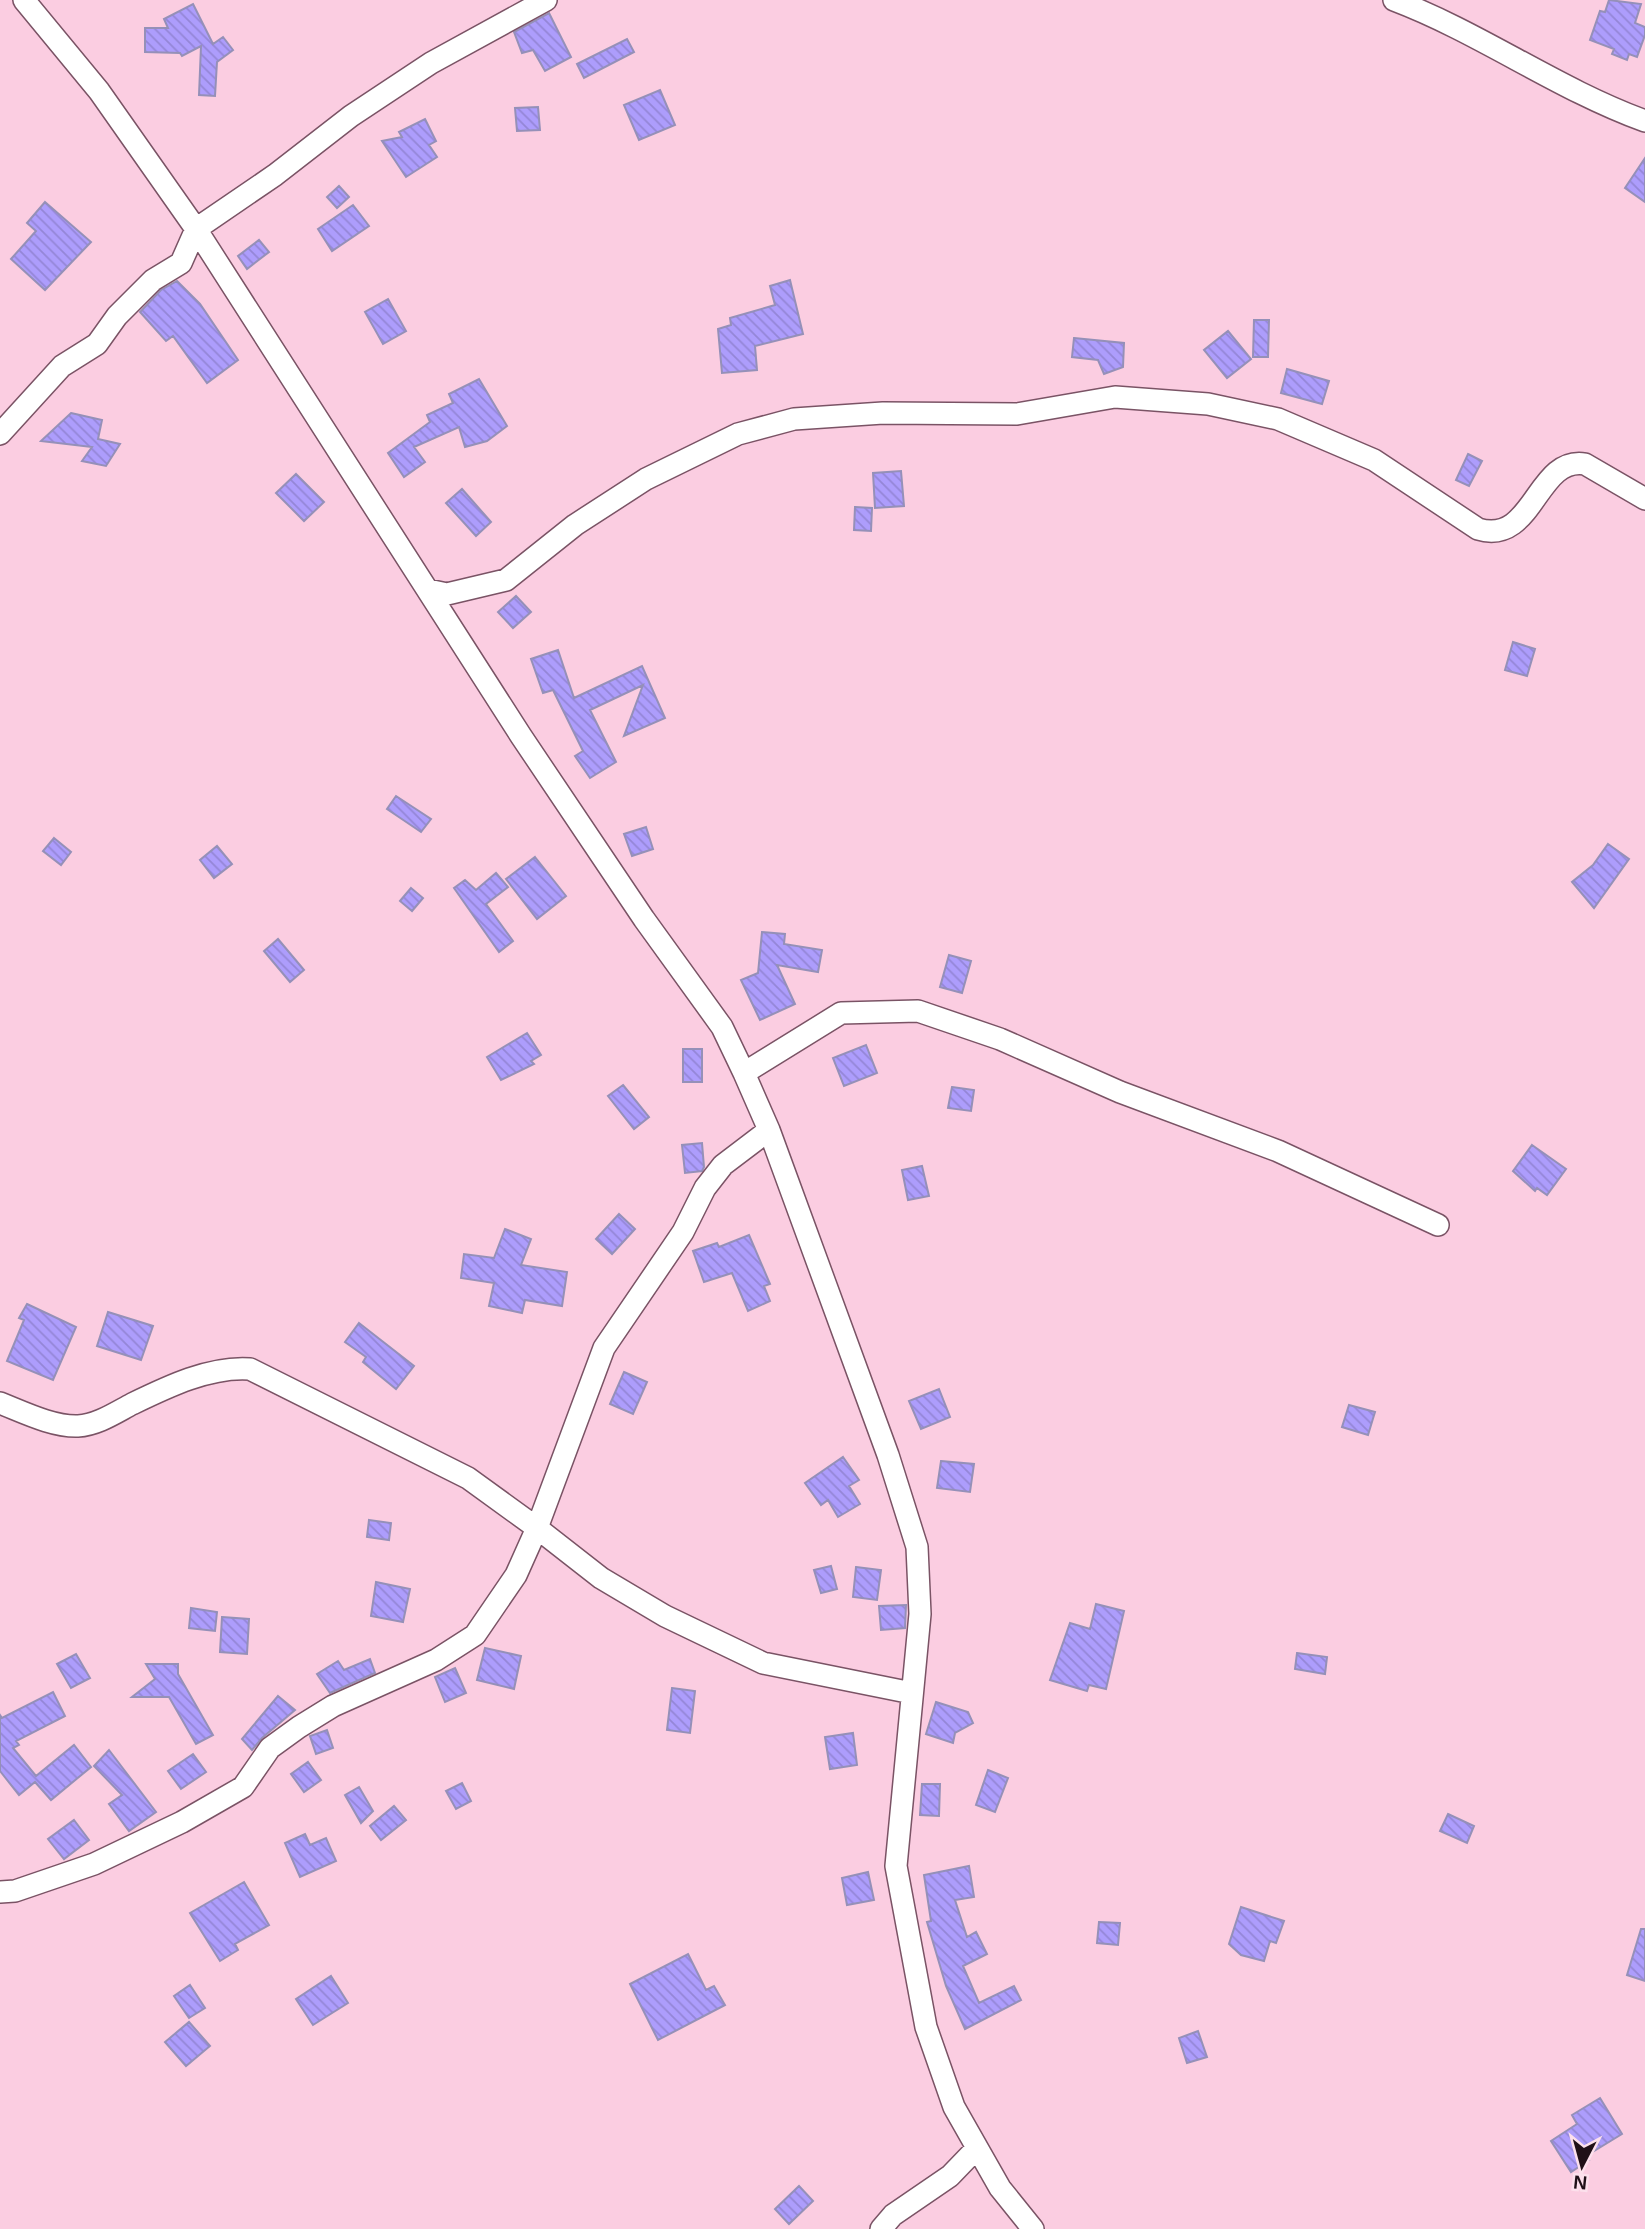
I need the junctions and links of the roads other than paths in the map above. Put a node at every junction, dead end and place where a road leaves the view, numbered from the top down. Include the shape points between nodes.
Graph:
1 (24, 0) edge
2 (546, 0) edge
3 (1394, 0) edge
4 (1645, 121) edge
5 (196, 229) junction
6 (0, 434) edge
7 (1645, 499) edge
8 (428, 590) junction
9 (744, 1073) junction
10 (769, 1130) junction
11 (1438, 1225) dead end
12 (0, 1404) edge
13 (537, 1528) junction
14 (912, 1693) junction
15 (0, 1892) edge
16 (977, 2148) junction
17 (881, 2229) edge
18 (1033, 2229) edge

1 - 5 street via 99,91
2 - 5 street via 431,62
3 - 4 street via 1432,15 1601,105
5 - 6 street via 181,263 153,280 97,344 62,366
5 - 8 street
7 - 8 street via 1574,462 1561,466 1523,517 1489,533 1374,460 1278,419 1208,404 1115,397 1017,414 883,412 794,419 738,434 646,479 575,525 506,580 447,594
8 - 9 street via 560,793 722,1027
9 - 10 street
9 - 11 street via 841,1013 918,1011 1000,1039 1120,1092 1278,1151
10 - 13 street via 723,1165 705,1188 683,1232 604,1348
10 - 14 street via 917,1547 920,1614
12 - 13 street via 76,1426 95,1423 202,1375 228,1367 250,1369 468,1478
13 - 14 street via 601,1578 665,1616 763,1663
13 - 15 street via 516,1575 475,1635 436,1660 333,1706 299,1727 270,1748 243,1787 182,1822 94,1864
14 - 16 street via 896,1866 926,2027 954,2107
16 - 17 street via 950,2176 893,2215
16 - 18 street via 1000,2188

